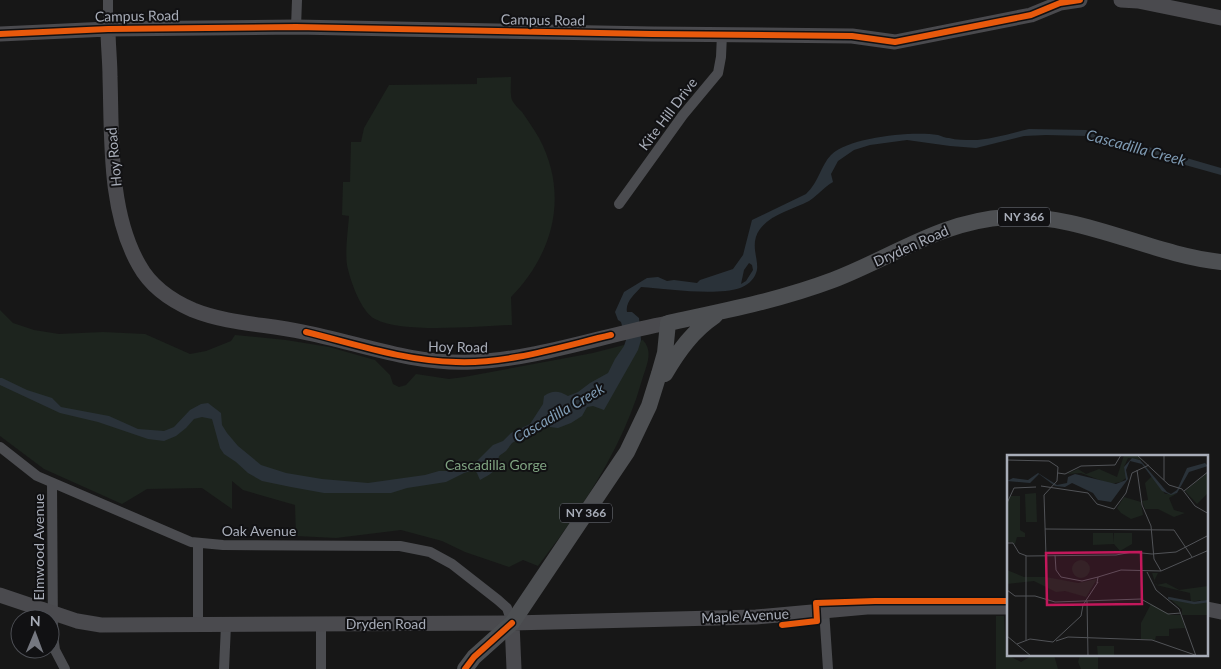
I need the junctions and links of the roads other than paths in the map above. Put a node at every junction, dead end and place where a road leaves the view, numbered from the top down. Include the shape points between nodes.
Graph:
1 (108, 0) edge
2 (297, 0) edge
3 (1080, 0) edge
4 (1121, 0) edge
5 (1138, 1) edge
6 (1221, 18) edge
7 (296, 27) junction
8 (108, 28) junction
9 (0, 34) edge
10 (722, 34) junction
11 (619, 204) dead end
12 (1221, 262) edge
13 (721, 311) junction
14 (668, 323) junction
15 (651, 399) junction
16 (0, 447) edge
17 (52, 483) junction
18 (198, 544) junction
19 (0, 595) edge
20 (1007, 607) edge
21 (44, 609) edge
22 (53, 609) edge
23 (1208, 609) edge
24 (824, 610) junction
25 (1221, 612) edge
26 (60, 615) edge
27 (512, 623) junction
28 (198, 624) junction
29 (226, 624) junction
30 (321, 624) junction
31 (224, 669) edge
32 (321, 669) edge
33 (465, 669) edge
34 (514, 669) edge
35 (828, 669) edge

1 - 8 street
2 - 7 street
3 - 10 street, Campus Road via 1060,3 1031,15 899,42 856,36
4 - 5 street
5 - 6 street
7 - 8 street, Campus Road
7 - 10 street, Campus Road
8 - 9 street, Campus Road
8 - 14 street, Hoy Road via 116,194 127,237 139,265 166,296 193,310 219,318 286,328 404,357 438,361 506,359
10 - 11 street, Kite Hill Drive via 718,73 683,115
12 - 13 main road, Dryden Road / NY 366 via 1160,249 1082,224 1056,219 1007,217 934,233 824,283
13 - 14 main road, Dryden Road / NY 366
13 - 15 main road, Dryden Road / NY 366 via 696,330 683,345
14 - 15 main road, Dryden Road / NY 366 via 665,353
15 - 27 main road, Dryden Road / NY 366 via 627,452
16 - 17 street, Oak Avenue via 37,476
17 - 18 street, Oak Avenue
17 - 22 street, Elmwood Avenue
18 - 27 street, Oak Avenue via 400,546 418,549 452,564 498,600 507,608
18 - 28 street
19 - 21 street, Dryden Road
20 - 24 street, Maple Avenue via 896,606
23 - 25 street
24 - 27 street, Maple Avenue via 756,617
24 - 35 street
26 - 28 street, Dryden Road via 101,625
27 - 30 street, Dryden Road
27 - 33 main road, NY 366
27 - 34 street
28 - 29 street, Dryden Road
29 - 30 street, Dryden Road
29 - 31 street
30 - 32 street

